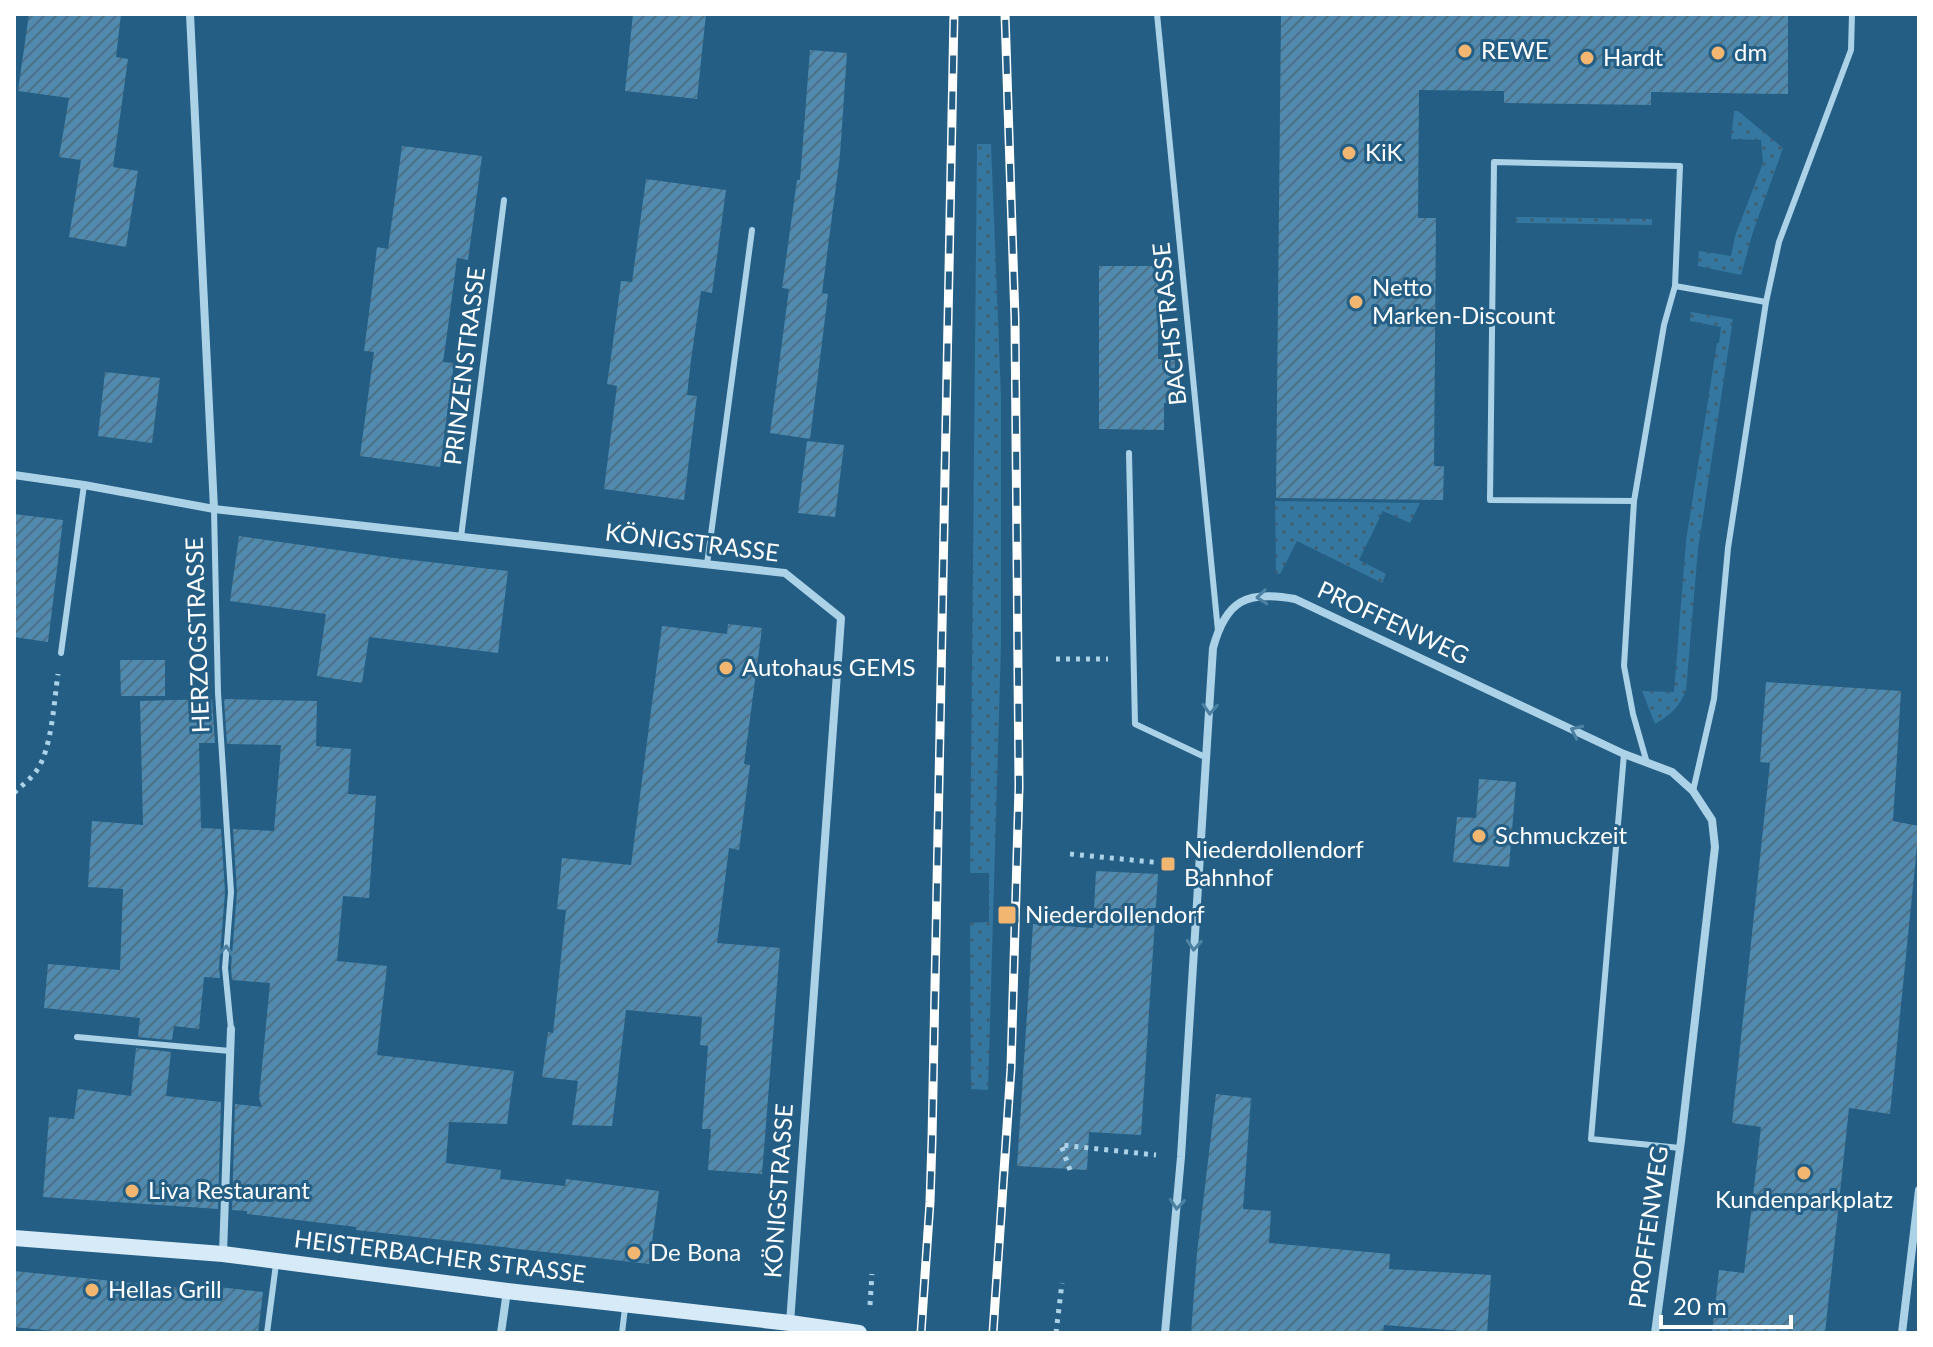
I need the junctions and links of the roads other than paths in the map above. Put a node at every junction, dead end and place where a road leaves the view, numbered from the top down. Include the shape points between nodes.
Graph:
1 (190, 14) edge
2 (1157, 14) edge
3 (1852, 14) edge
4 (504, 200) dead end
5 (752, 230) dead end
6 (1675, 286) junction
7 (1766, 302) junction
8 (1129, 453) dead end
9 (14, 475) edge
10 (84, 485) junction
11 (1634, 501) junction
12 (214, 509) junction
13 (461, 537) junction
14 (707, 564) junction
15 (1218, 631) junction
16 (61, 653) road end
17 (1624, 754) junction
18 (1207, 758) junction
19 (1647, 763) junction
20 (1693, 791) junction
21 (231, 1029) joint
22 (77, 1037) dead end
23 (230, 1051) junction
24 (1680, 1148) junction
25 (1919, 1190) edge
26 (14, 1238) edge
27 (223, 1254) junction
28 (276, 1260) junction
29 (507, 1291) junction
30 (625, 1304) junction
31 (790, 1323) junction
32 (823, 1330) edge
33 (267, 1333) edge
34 (501, 1333) edge
35 (622, 1333) edge
36 (859, 1333) edge
37 (1165, 1333) edge
38 (1655, 1333) edge
39 (1902, 1333) edge

1 - 12 street, HERZOGSTRASSE
2 - 15 lane, BACHSTRASSE
3 - 7 lane via 1851,50 1779,242
4 - 13 lane, PRINZENSTRASSE
5 - 14 lane
6 - 7 lane
6 - 11 lane
6 - 11 lane via 1680,166 1494,162 1490,500
7 - 20 lane via 1728,548 1714,699
8 - 18 lane via 1135,724
9 - 10 street, KÖNIGSTRASSE
10 - 12 street, KÖNIGSTRASSE
10 - 16 lane
11 - 19 lane via 1624,666
12 - 13 street, KÖNIGSTRASSE
21 -> 12 lane, HERZOGSTRASSE via 225,968 231,892 218,693
13 - 14 street, KÖNIGSTRASSE
14 - 31 street, KÖNIGSTRASSE via 785,573 841,618
17 -> 15 street, PROFFENWEG via 1295,599 1247,599 1225,616
15 -> 18 street
17 - 19 street, PROFFENWEG
17 - 24 lane via 1591,1139
18 -> 37 street
19 - 20 street, PROFFENWEG via 1672,772
20 - 24 street, PROFFENWEG via 1712,820 1715,847
21 - 23 street, HERZOGSTRASSE
22 - 23 lane
23 - 27 street, HERZOGSTRASSE
24 - 38 street, PROFFENWEG
25 - 39 street
26 - 27 street, HEISTERBACHER STRASSE
27 - 28 street, HEISTERBACHER STRASSE
28 - 29 street, HEISTERBACHER STRASSE
28 - 33 lane
29 - 30 street, HEISTERBACHER STRASSE
29 - 34 street
30 - 31 street, HEISTERBACHER STRASSE
30 - 35 lane
31 - 32 street, HEISTERBACHER STRASSE
32 - 36 street, HEISTERBACHER STRASSE

